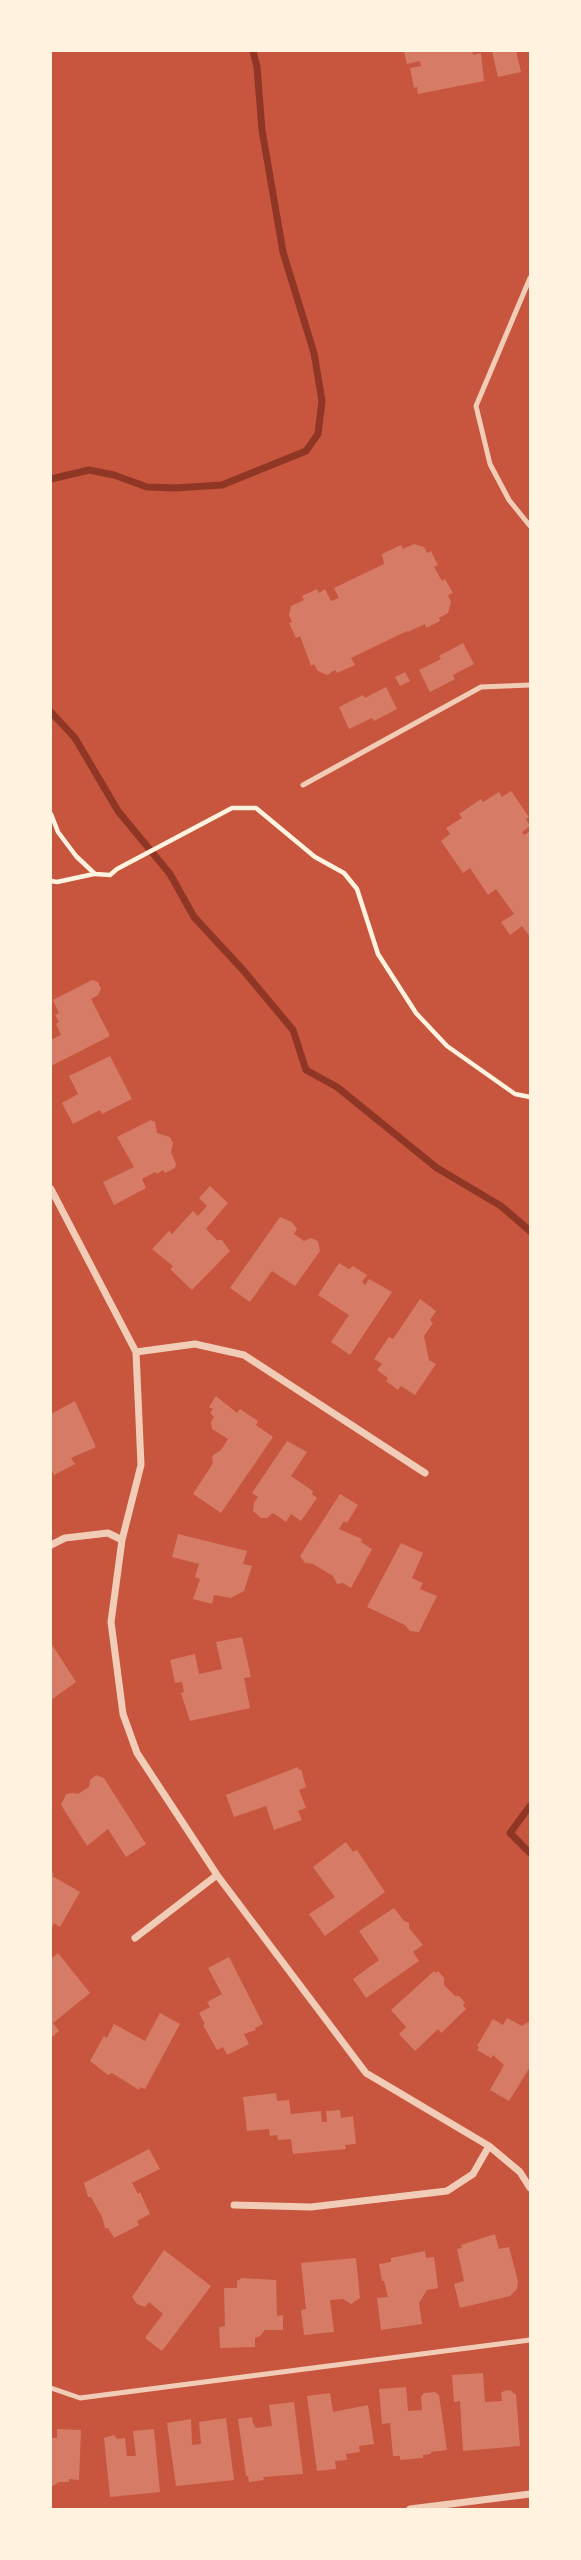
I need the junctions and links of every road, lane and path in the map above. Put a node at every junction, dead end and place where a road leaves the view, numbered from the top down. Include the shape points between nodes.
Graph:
1 (530, 278) edge
2 (530, 526) edge
3 (530, 685) edge
4 (303, 785) dead end
5 (51, 814) edge
6 (58, 832) junction
7 (51, 836) edge
8 (95, 874) junction
9 (51, 881) edge
10 (530, 1097) edge
11 (51, 1189) edge
12 (136, 1352) junction
13 (425, 1473) dead end
14 (122, 1540) junction
15 (51, 1545) edge
16 (216, 1875) junction
17 (135, 1938) dead end
18 (489, 2147) junction
19 (530, 2188) edge
20 (234, 2206) dead end
21 (530, 2340) edge
22 (51, 2388) edge
23 (530, 2494) edge
24 (410, 2509) edge

1 - 2 lane via 476,406 490,464 509,500
3 - 4 lane via 481,687
5 - 6 path
6 - 7 path
6 - 8 path
8 - 9 path
8 - 10 path via 110,875 232,808 256,808 315,857 344,873 357,889 378,954 416,1013 447,1046 514,1094
11 - 12 street
12 - 13 street via 195,1344 244,1355
12 - 14 street via 141,1465
14 - 15 street via 108,1533 65,1538
14 - 16 street via 111,1622 123,1714 137,1753
16 - 17 street
16 - 18 street via 366,2073
18 - 19 street via 520,2172
18 - 20 street via 473,2174 447,2192 311,2207
21 - 22 lane via 80,2398
23 - 24 street

